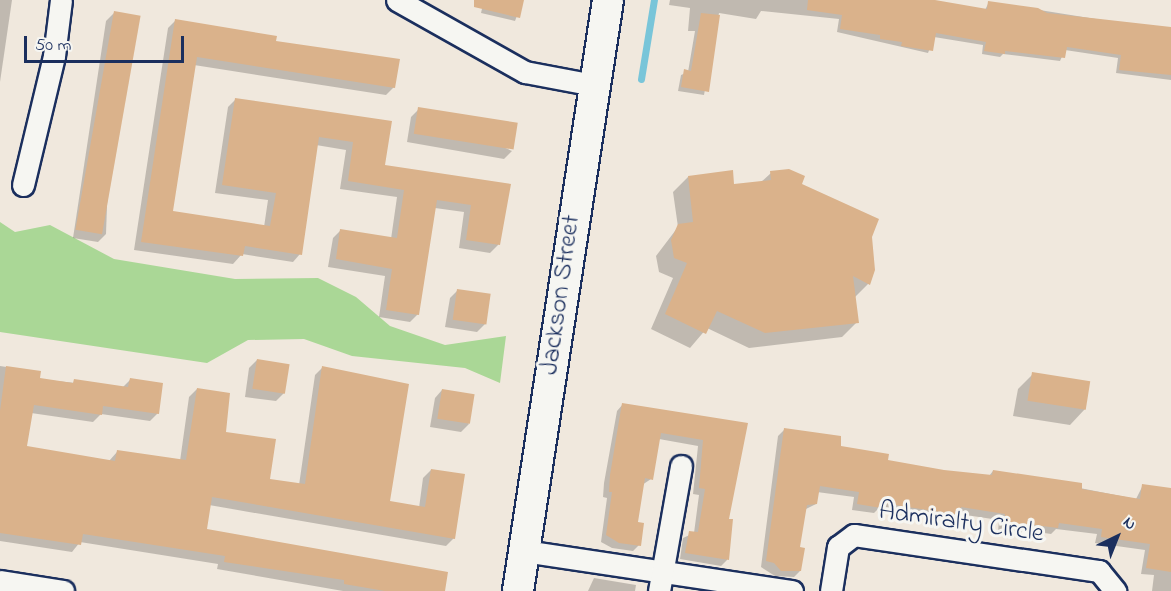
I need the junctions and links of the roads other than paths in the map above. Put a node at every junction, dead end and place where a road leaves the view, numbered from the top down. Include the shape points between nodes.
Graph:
1 (61, 0) edge
2 (608, 0) edge
3 (403, 1) edge
4 (594, 85) junction
5 (23, 185) dead end
6 (681, 466) dead end
7 (524, 551) junction
8 (0, 581) edge
9 (661, 581) edge
10 (63, 591) edge
11 (518, 591) edge
12 (792, 591) edge
13 (831, 591) edge
14 (1115, 591) edge

1 - 5 street via 54,56
2 - 4 main road, Jackson Street
3 - 4 street via 493,57 525,72
4 - 7 main road, Jackson Street
6 - 9 street
7 - 9 street
7 - 11 main road, Jackson Street
8 - 10 street
9 - 12 street
13 - 14 street, Admiralty Circle via 838,547 854,535 1099,571

